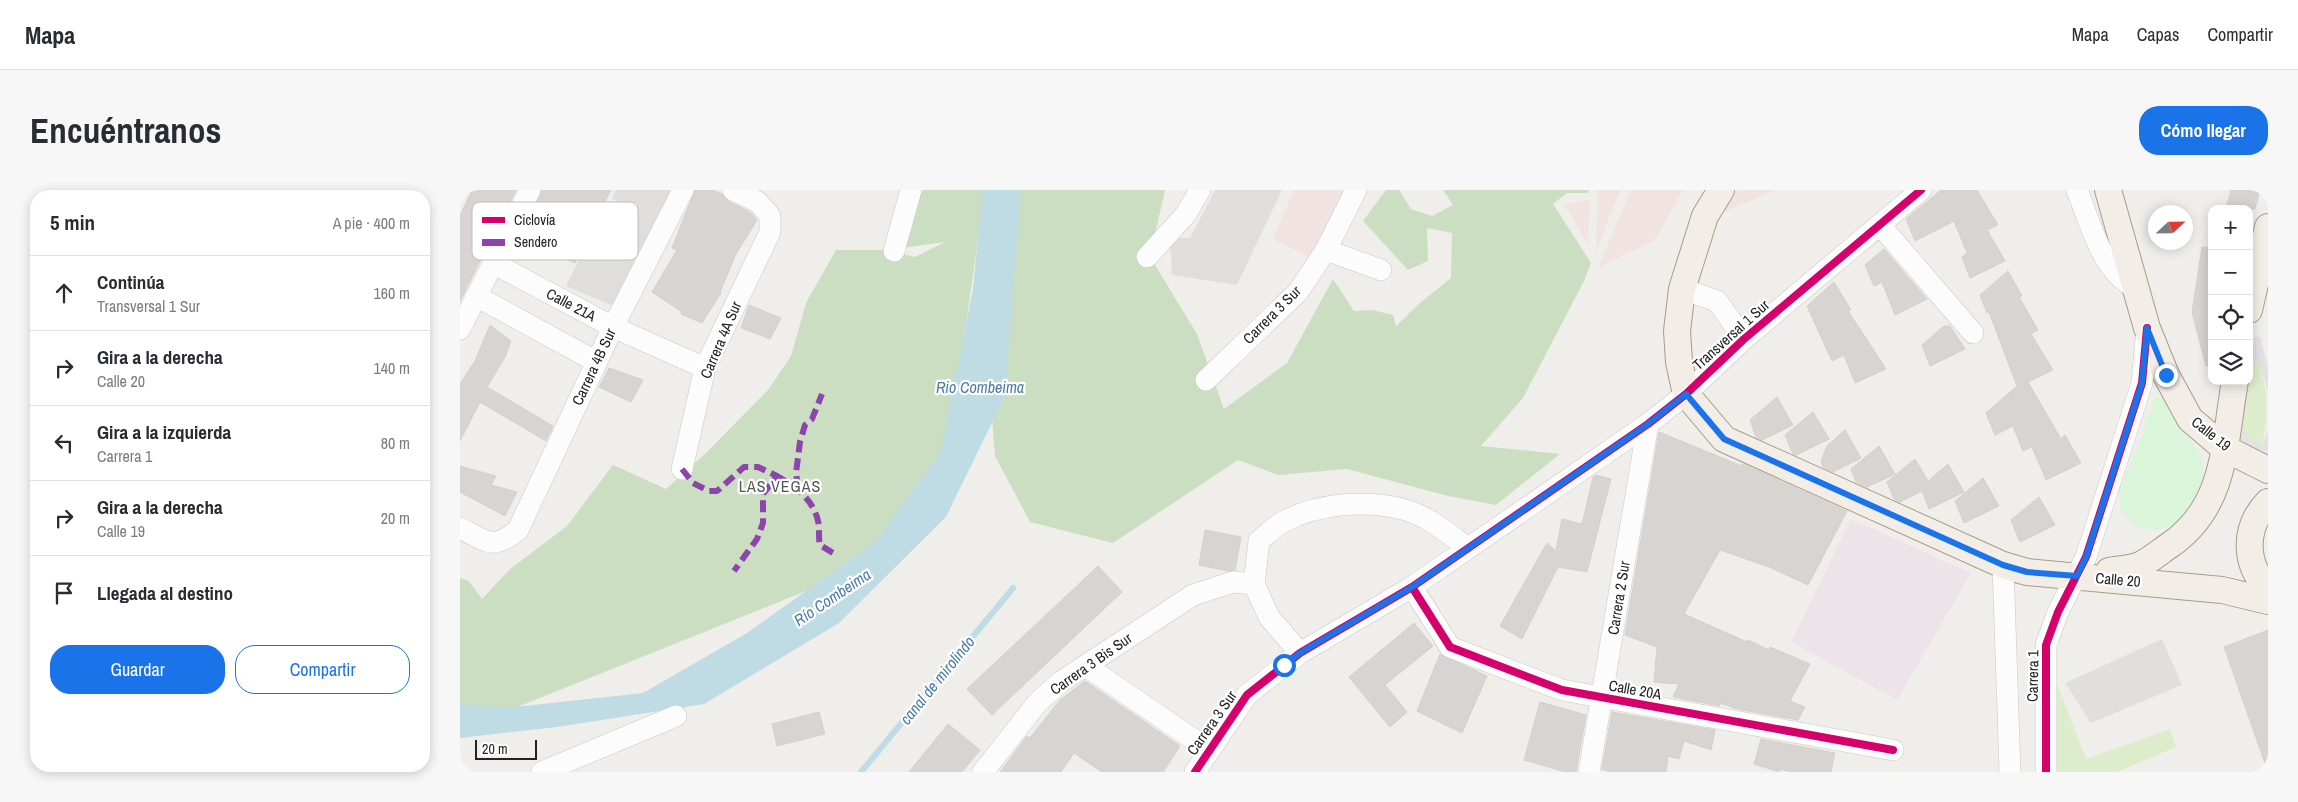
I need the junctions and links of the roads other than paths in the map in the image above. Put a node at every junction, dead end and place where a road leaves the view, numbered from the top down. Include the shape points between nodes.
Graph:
1 (530, 190) edge
2 (683, 190) edge
3 (733, 190) edge
4 (911, 190) edge
5 (1200, 190) edge
6 (1356, 190) edge
7 (1721, 190) edge
8 (1921, 190) edge
9 (2077, 190) edge
10 (2108, 190) edge
11 (524, 202) edge
12 (1880, 225) junction
13 (2268, 227) edge
14 (1326, 250) junction
15 (894, 251) dead end
16 (1147, 257) dead end
17 (495, 260) edge
18 (493, 263) junction
19 (1381, 270) dead end
20 (2136, 288) junction
21 (1682, 289) junction
22 (2252, 295) edge
23 (476, 296) junction
24 (613, 327) junction
25 (2147, 328) junction
26 (460, 329) edge
27 (1973, 333) dead end
28 (1744, 339) junction
29 (597, 362) junction
30 (705, 368) junction
31 (1206, 380) dead end
32 (2234, 385) edge
33 (1686, 394) junction
34 (1648, 424) junction
35 (2224, 448) junction
36 (682, 469) dead end
37 (2268, 470) edge
38 (2268, 502) edge
39 (460, 528) edge
40 (1468, 548) junction
41 (2003, 565) junction
42 (2077, 576) junction
43 (1254, 584) junction
44 (1412, 587) junction
45 (2268, 589) edge
46 (2268, 601) edge
47 (1300, 653) junction
48 (1086, 666) junction
49 (1603, 698) junction
50 (676, 716) dead end
51 (1209, 750) junction
52 (1893, 750) dead end
53 (542, 772) edge
54 (983, 772) edge
55 (1195, 772) edge
56 (1589, 772) edge
57 (2010, 772) edge
58 (2046, 772) edge

1 - 11 street
2 - 24 street, Carrera 4B Sur
3 - 30 street, Carrera 4A Sur via 758,202 770,216 770,232
4 - 15 street
5 - 16 street via 1186,214
6 - 14 street, Carrera 3 Sur
7 - 21 main road via 1705,216
8 - 12 street, Transversal 1 Sur
9 - 20 street via 2108,263 2123,282
10 - 20 main road, Calle 19
12 - 27 street
12 - 28 street, Transversal 1 Sur
13 - 22 main road
14 - 19 street
14 - 31 street, Carrera 3 Sur via 1298,292
17 - 18 street
18 - 23 street
18 - 24 street, Calle 21A
20 - 25 main road, Calle 19
21 - 28 street via 1717,301
21 - 33 main road via 1677,331
23 - 26 street
23 - 29 street
24 - 29 street, Carrera 4B Sur
24 - 30 street, Calle 21A
25 - 35 main road, Calle 19 via 2166,375 2190,419
25 - 42 street, Carrera 1 via 2142,383
28 - 33 street, Transversal 1 Sur
29 - 39 street, Carrera 4B Sur via 518,530 504,541 489,543
30 - 36 street, Carrera 4A Sur
32 - 35 main road
33 - 34 street, Transversal 1 Sur
33 - 41 main road, Calle 20 via 1724,439
34 - 40 street, Transversal 1 Sur
34 - 49 street, Carrera 2 Sur
35 - 37 main road, Calle 19
35 - 42 main road via 2221,472 2213,495 2187,534 2141,565
38 - 45 main road via 2255,520 2249,539 2250,559 2258,578
40 - 43 street via 1438,525 1407,510 1364,504 1314,510 1282,522 1259,541
40 - 44 street, Transversal 1 Sur
41 - 42 main road, Calle 20 via 2027,572
41 - 57 street, Carrera 1
42 - 46 main road, Calle 20 via 2222,590
42 - 58 street, Carrera 1 via 2058,612 2046,645
43 - 47 street via 1269,617
43 - 48 street, Carrera 3 Bis Sur via 1233,582 1193,595
44 - 47 street, Transversal 1 Sur
44 - 49 street, Calle 20A via 1450,647 1562,690
47 - 51 street, Carrera 3 Sur via 1247,696
48 - 51 street
48 - 54 street, Carrera 3 Bis Sur via 1038,702
49 - 52 street, Calle 20A
49 - 56 street, Carrera 2 Sur
50 - 53 street
51 - 55 street, Carrera 3 Sur

